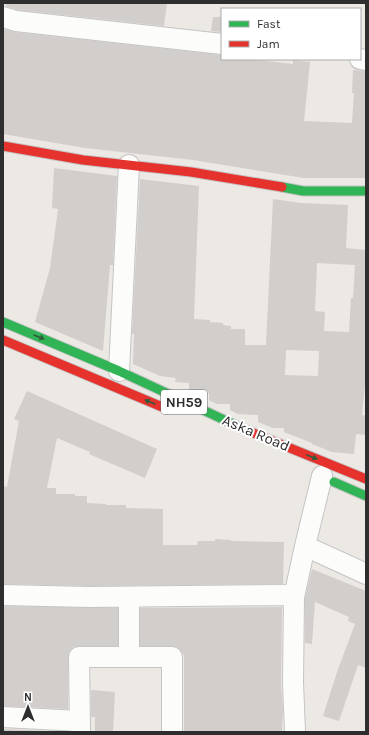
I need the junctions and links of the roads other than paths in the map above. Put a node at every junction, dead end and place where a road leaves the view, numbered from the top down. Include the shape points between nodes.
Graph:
1 (3, 17) edge
2 (221, 44) edge
3 (3, 146) edge
4 (129, 165) junction
5 (366, 191) edge
6 (3, 322) edge
7 (3, 340) edge
8 (119, 371) junction
9 (176, 413) dead end
10 (319, 475) joint
11 (366, 479) edge
12 (366, 496) edge
13 (305, 546) junction
14 (366, 574) edge
15 (3, 595) edge
16 (129, 597) junction
17 (294, 597) junction
18 (129, 657) junction
19 (3, 717) edge
20 (80, 726) edge
21 (172, 732) edge
22 (295, 732) edge

1 - 2 street via 16,21
3 - 4 main road
4 - 5 main road via 191,172 303,191
4 - 8 street
6 -> 8 main road, NH59
9 -> 7 main road, NH59
8 -> 11 main road, NH59 via 233,425
10 - 12 main road
10 - 13 street
13 - 14 street
13 - 17 street
15 - 16 street
16 - 17 street
16 - 18 street
17 - 22 street
18 - 20 street via 79,657
18 - 21 street via 172,657
19 - 20 street

